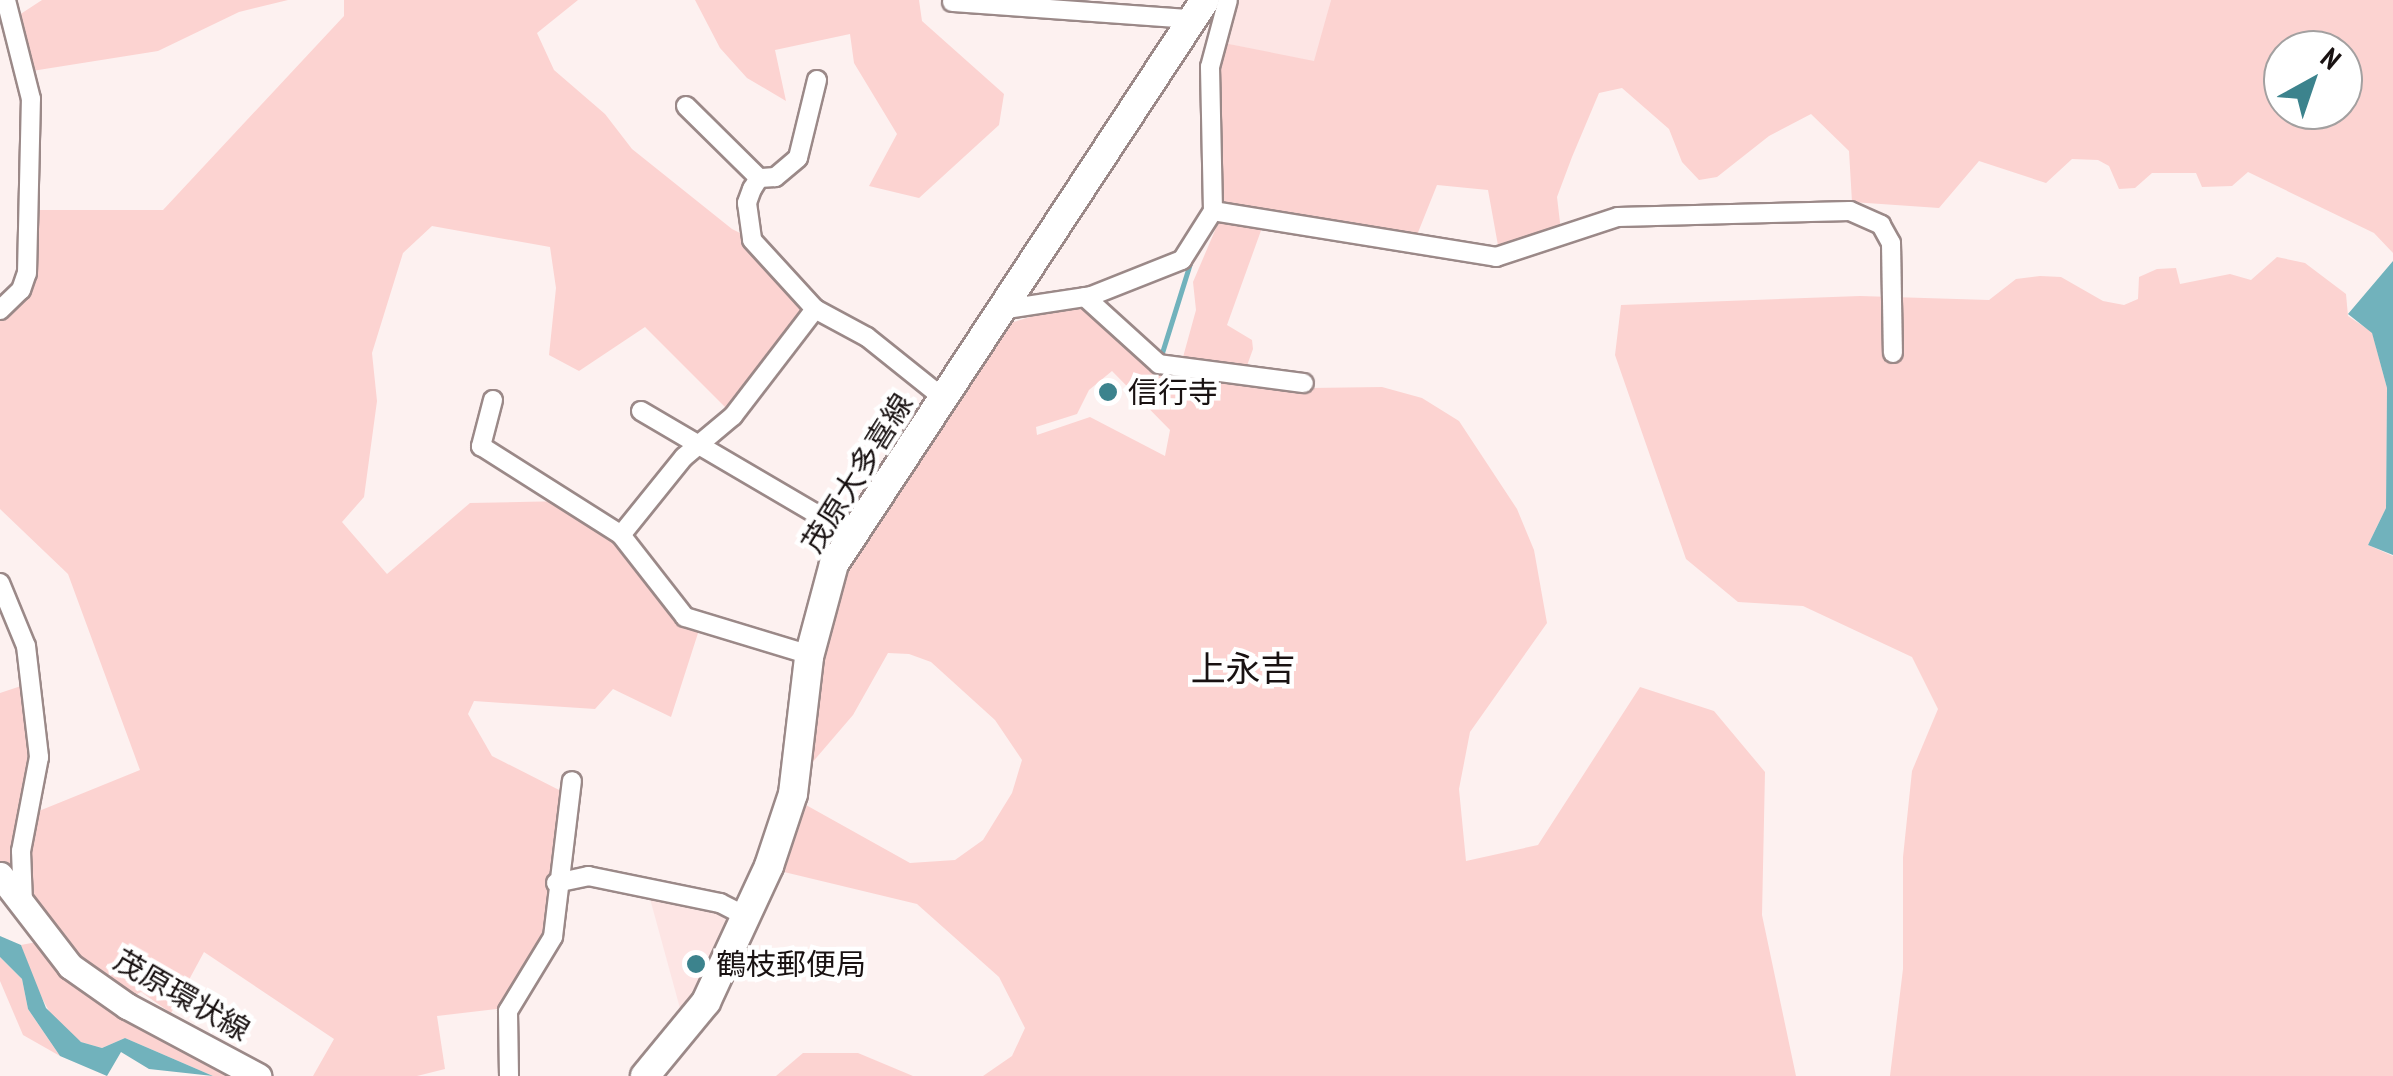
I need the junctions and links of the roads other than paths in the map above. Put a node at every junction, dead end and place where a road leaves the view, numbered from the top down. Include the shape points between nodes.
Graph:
1 (6, 0) edge
2 (1228, 0) edge
3 (952, 2) edge
4 (1199, 9) edge
5 (817, 80) dead end
6 (686, 106) dead end
7 (759, 178) junction
8 (1213, 211) junction
9 (1085, 298) junction
10 (815, 308) junction
11 (0, 310) edge
12 (1000, 310) junction
13 (1894, 353) dead end
14 (1304, 383) dead end
15 (942, 397) junction
16 (493, 400) dead end
17 (641, 411) dead end
18 (698, 445) junction
19 (851, 534) junction
20 (622, 535) junction
21 (0, 583) edge
22 (810, 654) junction
23 (572, 781) dead end
24 (0, 874) edge
25 (556, 882) junction
26 (23, 904) junction
27 (747, 917) junction
28 (258, 1076) edge
29 (509, 1076) edge
30 (645, 1076) edge

1 - 11 street via 31,99 26,274 21,290
2 - 8 street via 1210,67
3 - 4 street
4 - 12 main road, 茂原大多喜線
5 - 7 street via 798,158 775,177
6 - 7 street
7 - 10 street via 747,203 752,240
8 - 9 street via 1172,268
8 - 13 street via 1496,257 1618,217 1850,211 1881,225 1891,242
9 - 12 street
9 - 14 street via 1159,364
10 - 15 street via 856,329
10 - 18 street via 733,416
12 - 15 main road, 茂原大多喜線
15 - 19 main road, 茂原大多喜線
16 - 20 street via 481,446
17 - 18 street
18 - 19 street via 750,469
18 - 20 street
19 - 22 main road, 茂原大多喜線 via 834,564
20 - 22 street via 685,617
21 - 26 street via 26,646 39,756 20,851
22 - 27 main road, 茂原大多喜線 via 793,794
23 - 25 street
24 - 26 main road, 茂原環状線
25 - 27 street via 588,876 720,903
25 - 29 street via 553,937 508,1011
26 - 28 main road, 茂原環状線 via 70,966 127,1006
27 - 30 main road, 茂原大多喜線 via 706,1002

